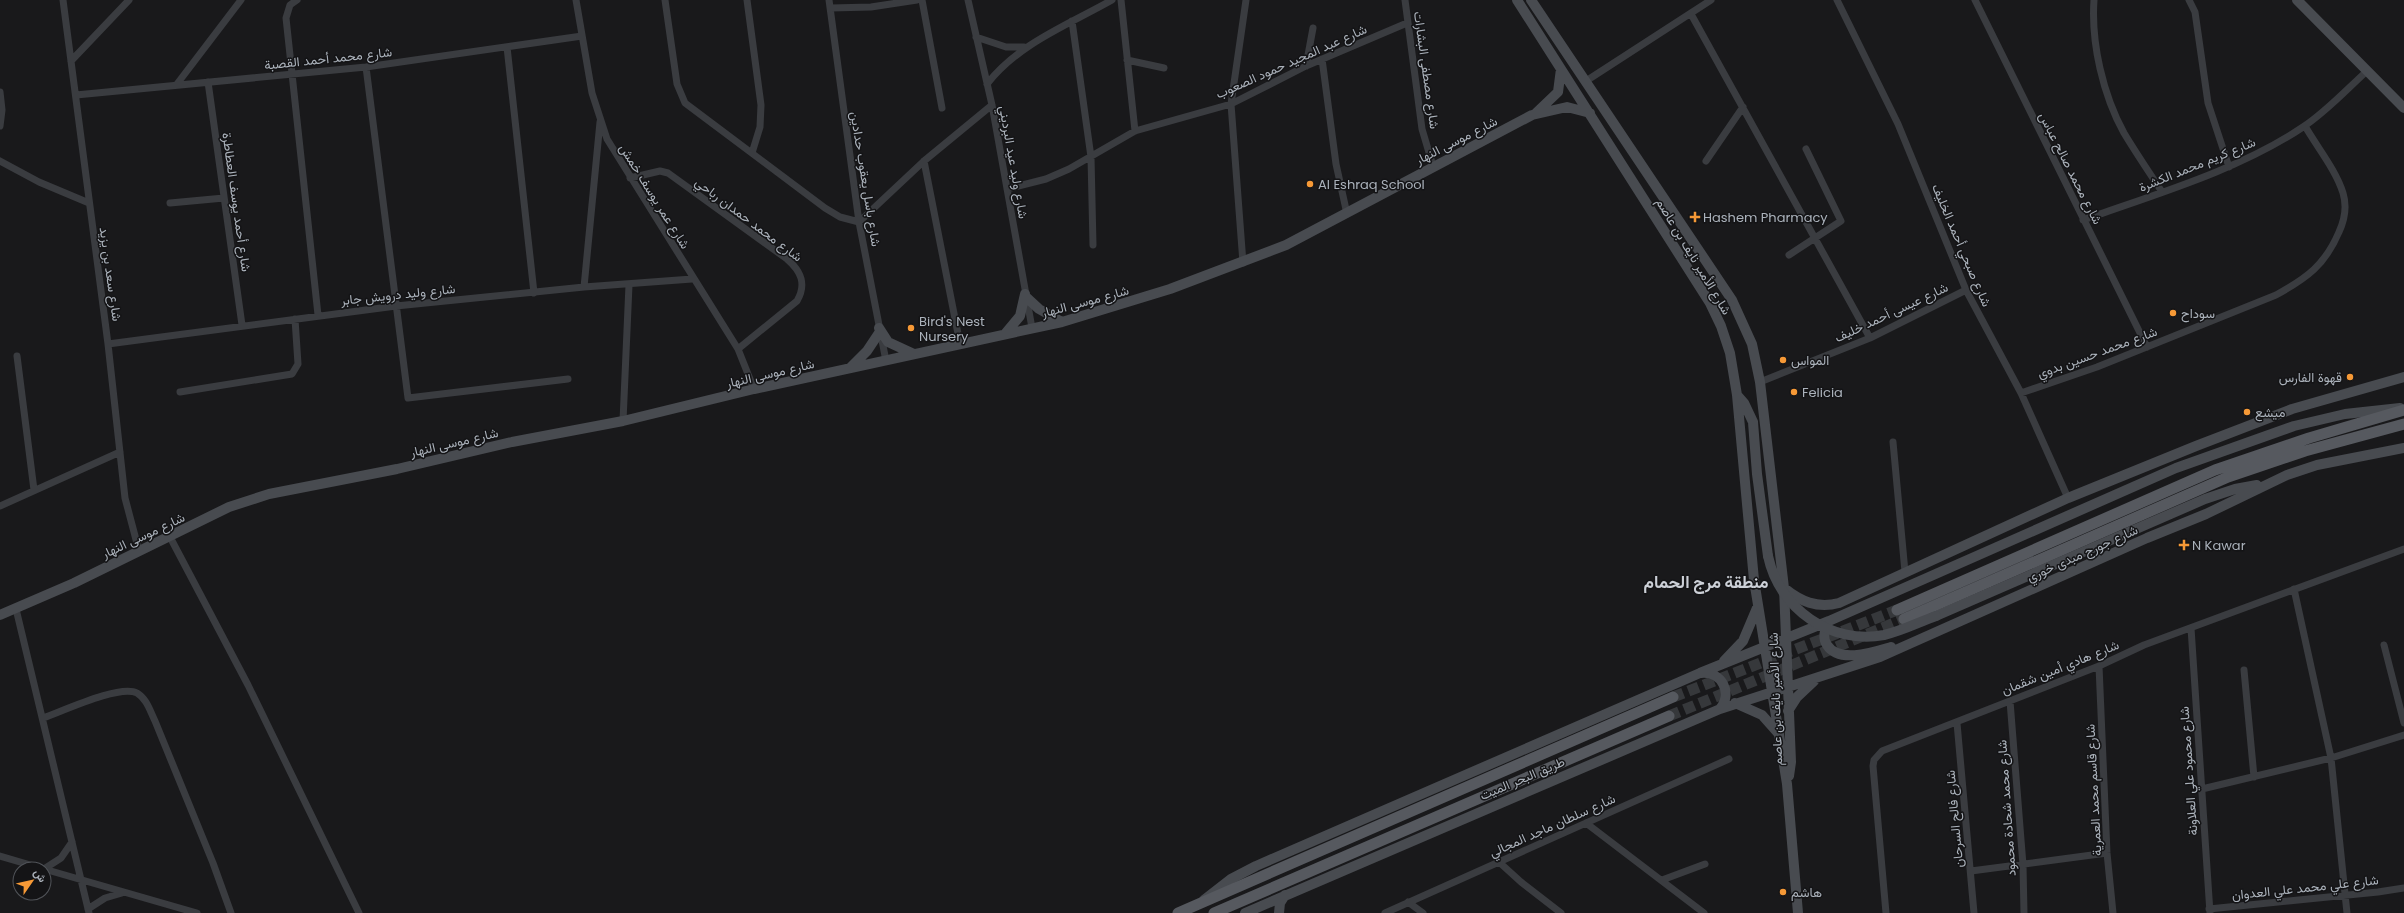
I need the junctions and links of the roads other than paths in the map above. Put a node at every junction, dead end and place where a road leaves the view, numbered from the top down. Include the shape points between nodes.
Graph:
1 (63, 0) edge
2 (129, 0) edge
3 (241, 0) edge
4 (298, 0) edge
5 (576, 0) edge
6 (665, 0) edge
7 (747, 0) edge
8 (829, 0) edge
9 (917, 0) edge
10 (922, 0) edge
11 (968, 0) edge
12 (1112, 0) edge
13 (1121, 0) edge
14 (1246, 0) edge
15 (1405, 0) edge
16 (1517, 0) edge
17 (1531, 0) edge
18 (1710, 0) edge
19 (1837, 0) edge
20 (1975, 0) edge
21 (2094, 0) edge
22 (2189, 0) edge
23 (2297, 0) edge
24 (1102, 3) edge
25 (830, 8) junction
26 (1691, 14) junction
27 (1072, 21) junction
28 (1407, 23) junction
29 (1313, 28) dead end
30 (582, 36) junction
31 (976, 37) junction
32 (1028, 46) junction
33 (507, 47) junction
34 (1322, 59) junction
35 (1127, 60) junction
36 (71, 61) junction
37 (366, 66) junction
38 (1306, 66) junction
39 (1164, 68) dead end
40 (1561, 69) junction
41 (2367, 72) junction
42 (292, 74) junction
43 (1586, 81) junction
44 (208, 82) junction
45 (177, 84) junction
46 (987, 84) junction
47 (0, 92) edge
48 (76, 95) junction
49 (1231, 104) junction
50 (992, 105) junction
51 (942, 108) dead end
52 (1743, 108) junction
53 (2404, 108) edge
54 (1590, 113) junction
55 (1532, 115) junction
56 (600, 122) junction
57 (0, 126) edge
58 (2304, 126) junction
59 (1135, 131) junction
60 (1806, 150) dead end
61 (752, 153) junction
62 (1091, 157) junction
63 (0, 161) edge
64 (924, 161) junction
65 (1706, 161) dead end
66 (1433, 166) junction
67 (2229, 167) junction
68 (630, 178) junction
69 (1007, 189) junction
70 (2162, 192) junction
71 (224, 198) junction
72 (89, 203) junction
73 (170, 203) dead end
74 (1347, 214) junction
75 (2083, 220) junction
76 (859, 222) junction
77 (1816, 238) junction
78 (1093, 245) dead end
79 (1789, 255) dead end
80 (1243, 263) junction
81 (692, 279) junction
82 (629, 285) junction
83 (584, 287) junction
84 (1966, 290) junction
85 (534, 293) junction
86 (1025, 296) junction
87 (396, 306) junction
88 (318, 315) junction
89 (295, 319) junction
90 (1062, 322) junction
91 (242, 325) junction
92 (1032, 328) junction
93 (879, 330) junction
94 (1004, 334) junction
95 (1870, 338) junction
96 (108, 344) junction
97 (960, 344) junction
98 (2147, 347) junction
99 (738, 350) junction
100 (914, 354) junction
101 (17, 356) dead end
102 (886, 361) junction
103 (849, 368) junction
104 (2404, 377) edge
105 (568, 379) dead end
106 (1760, 382) junction
107 (754, 390) junction
108 (180, 392) dead end
109 (2021, 393) junction
110 (1737, 395) junction
111 (2404, 409) edge
112 (623, 421) junction
113 (2404, 424) edge
114 (1893, 442) dead end
115 (2196, 446) junction
116 (2404, 448) edge
117 (120, 452) junction
118 (2266, 484) junction
119 (34, 490) junction
120 (2119, 493) junction
121 (2068, 498) junction
122 (0, 506) edge
123 (170, 537) junction
124 (2404, 549) edge
125 (139, 551) junction
126 (1905, 572) junction
127 (1784, 588) junction
128 (2294, 590) junction
129 (1758, 606) junction
130 (16, 609) junction
131 (1897, 610) tunnel mouth
132 (0, 615) edge
133 (1904, 619) tunnel mouth
134 (1829, 621) junction
135 (1960, 623) junction
136 (2191, 628) junction
137 (1786, 639) junction
138 (2384, 645) dead end
139 (1765, 648) junction
140 (2099, 666) junction
141 (1715, 667) junction
142 (2244, 670) dead end
143 (1700, 673) junction
144 (1820, 677) junction
145 (1788, 688) junction
146 (1773, 691) junction
147 (1673, 697) tunnel mouth
148 (2010, 702) junction
149 (1735, 703) junction
150 (1720, 709) junction
151 (1788, 711) junction
152 (1669, 716) tunnel mouth
153 (44, 718) junction
154 (1957, 723) junction
155 (2404, 723) edge
156 (2404, 735) edge
157 (1779, 737) junction
158 (2331, 758) junction
159 (1729, 759) dead end
160 (2254, 777) junction
161 (1787, 784) junction
162 (2202, 789) junction
163 (1586, 823) junction
164 (72, 842) junction
165 (2107, 853) junction
166 (0, 856) edge
167 (17, 861) edge
168 (1499, 862) junction
169 (52, 864) edge
170 (1705, 864) dead end
171 (2023, 865) junction
172 (52, 871) edge
173 (1971, 871) junction
174 (80, 880) junction
175 (1662, 880) junction
176 (2404, 888) edge
177 (124, 892) junction
178 (1285, 895) junction
179 (2345, 895) junction
180 (1408, 902) junction
181 (1199, 904) junction
182 (89, 911) edge
183 (2209, 911) edge
184 (197, 913) edge
185 (231, 913) edge
186 (359, 913) edge
187 (1178, 913) edge
188 (1214, 913) edge
189 (1245, 913) edge
190 (1279, 913) edge
191 (1385, 913) edge
192 (1423, 913) edge
193 (1561, 913) edge
194 (1704, 913) edge
195 (1798, 913) edge
196 (1886, 913) edge
197 (1974, 913) edge
198 (2024, 913) edge
199 (2112, 913) edge
200 (2347, 913) edge

1 - 36 street, شارع سعد بن يزيد
2 - 36 street
3 - 45 street
4 - 42 street via 290,5 286,18
5 - 30 street, شارع عمر يوسف خمش
6 - 61 street via 671,53 682,99 696,113
7 - 61 street via 761,112 760,127
8 - 25 street, شارع باسل يعقوب حدادين
9 - 25 street via 871,7
10 - 51 street
11 - 31 street, شارع وليد عيد البرديني
12 - 24 street
13 - 35 street
14 - 49 street
15 - 28 street, شارع مصطفى البشارات
16 - 40 street, شارع الأمير نايف بن عاصم
17 - 43 street, شارع الأمير نايف بن عاصم
18 - 26 street
19 - 84 street, شارع صبحي أحمد الخليف via 1898,124
20 - 75 street, شارع محمد صالح عباس
21 - 70 street via 2098,54 2115,114
22 - 67 street via 2195,12 2208,103
23 - 41 street
24 - 27 street
25 - 76 street, شارع باسل يعقوب حدادين
26 - 43 street
26 - 52 street
27 - 32 street
27 - 62 street
28 - 34 street, شارع عبد المجيد حمود الصعوب
28 - 66 street, شارع مصطفى البشارات via 1422,129
29 - 38 street
30 - 33 street, شارع محمد أحمد القصبة
30 - 56 street, شارع عمر يوسف خمش via 592,94
31 - 32 street via 1006,47
31 - 46 street, شارع وليد عيد البرديني
32 - 46 street via 1000,68
33 - 37 street, شارع محمد أحمد القصبة
33 - 85 street
34 - 38 street, شارع عبد المجيد حمود الصعوب
34 - 74 street via 1336,164
35 - 39 street
35 - 59 street
36 - 48 street, شارع سعد بن يزيد
37 - 42 street, شارع محمد أحمد القصبة
37 - 87 street
38 - 49 street, شارع عبد المجيد حمود الصعوب
40 - 54 street, شارع الأمير نايف بن عاصم
40 - 55 street, شارع موسى النهار via 1558,92
41 - 53 street
41 - 58 street, شارع كريم محمد الكشرة
42 - 44 street, شارع محمد أحمد القصبة
42 - 88 street
43 - 106 street, شارع الأمير نايف بن عاصم via 1732,300 1752,344
44 - 45 street, شارع محمد أحمد القصبة
44 - 71 street, شارع أحمد يوسف العطاطرة
45 - 48 street, شارع محمد أحمد القصبة
46 - 50 street, شارع وليد عيد البرديني
47 - 57 street
48 - 72 street, شارع سعد بن يزيد
49 - 59 street, شارع عبد المجيد حمود الصعوب
49 - 80 street
50 - 64 street
50 - 69 street, شارع وليد عيد البرديني
52 - 65 street
52 - 77 street
54 - 55 street, شارع موسى النهار via 1567,107
54 - 110 street, شارع الأمير نايف بن عاصم via 1710,303 1730,353
55 - 66 street, شارع موسى النهار
56 - 68 street, شارع عمر يوسف خمش via 612,150
56 - 83 street
58 - 67 street, شارع كريم محمد الكشرة via 2272,146
58 - 98 street, شارع محمد حسين بدوي via 2344,194 2344,221 2328,256 2301,282 2276,295
59 - 62 street, شارع عبد المجيد حمود الصعوب
60 - 77 street via 1841,221
61 - 76 street via 833,213
62 - 69 street, شارع عبد المجيد حمود الصعوب via 1046,179
62 - 78 street
63 - 72 street via 39,182
64 - 76 street
64 - 97 street
66 - 74 street, شارع موسى النهار
67 - 70 street, شارع كريم محمد الكشرة
68 - 81 street, شارع عمر يوسف خمش
68 - 99 street, شارع محمد حمدان رباحي via 660,171 668,173 787,259 798,270 803,282 801,295 797,301
69 - 86 street, شارع وليد عيد البرديني
70 - 75 street, شارع كريم محمد الكشرة
71 - 73 street
71 - 91 street, شارع أحمد يوسف العطاطرة
72 - 96 street, شارع سعد بن يزيد
74 - 80 street, شارع موسى النهار
75 - 98 street, شارع محمد صالح عباس
76 - 93 street, شارع باسل يعقوب حدادين
77 - 79 street
77 - 95 street
80 - 90 street, شارع موسى النهار via 1110,310
81 - 82 street, شارع وليد درويش جابر
81 - 99 street, شارع عمر يوسف خمش
82 - 83 street, شارع وليد درويش جابر
82 - 112 street
83 - 85 street, شارع وليد درويش جابر
84 - 95 street, شارع عيسى أحمد خليف
84 - 109 street, شارع صبحي أحمد الخليف
85 - 87 street, شارع وليد درويش جابر
86 - 90 street via 1039,309
86 - 92 street, شارع وليد عيد البرديني
86 - 94 street via 1020,316
87 - 88 street, شارع وليد درويش جابر
87 - 105 street via 408,398
88 - 89 street, شارع وليد درويش جابر
89 - 91 street, شارع وليد درويش جابر
89 - 108 street via 298,364 292,374
90 - 92 street, شارع موسى النهار
91 - 96 street, شارع وليد درويش جابر
92 - 94 street, شارع موسى النهار
93 - 100 street via 888,342
93 - 102 street, شارع باسل يعقوب حدادين
93 - 103 street via 867,351
94 - 97 street, شارع موسى النهار
95 - 106 street, شارع عيسى أحمد خليف
96 - 117 street, شارع سعد بن يزيد
97 - 100 street, شارع موسى النهار
98 - 109 street, شارع محمد حسين بدوي
99 - 107 street, شارع عمر يوسف خمش
100 - 102 street, شارع موسى النهار
101 - 119 street
102 - 103 street, شارع موسى النهار
103 - 107 street, شارع موسى النهار
104 - 115 street via 2292,409
106 - 127 street, شارع الأمير نايف بن عاصم
107 - 112 street, شارع موسى النهار
109 - 121 street, شارع صبحي أحمد الخليف
110 - 118 street, bridge via 1753,422 1768,556 1774,578 1788,599 1811,620 1836,632 1861,637 1884,634 1936,616 2205,499 2235,489
110 - 129 street, شارع الأمير نايف بن عاصم
111 - 120 street via 2345,414 2294,426 2176,468
111 - 131 main road via 2215,470
112 - 123 street, شارع موسى النهار via 269,494 229,507
113 - 133 main road via 2305,451 2228,477
114 - 126 street
115 - 120 street via 2138,477
115 - 121 street
116 - 118 street, شارع جورج مبدى خوري via 2317,465
117 - 119 street
117 - 125 street, شارع سعد بن يزيد via 125,498
118 - 135 street, شارع جورج مبدى خوري via 2206,514
119 - 122 street
120 - 134 street
121 - 126 street
123 - 125 street, شارع موسى النهار
123 - 186 street via 248,685
124 - 128 street, شارع هادي أمين شقمان
125 - 130 street, شارع موسى النهار
126 - 127 street via 1830,606 1804,602
127 - 137 street, شارع الأمير نايف بن عاصم
128 - 136 street, شارع هادي أمين شقمان
128 - 158 street
129 - 139 street, شارع الأمير نايف بن عاصم
129 - 141 street via 1755,619 1743,641
130 - 132 street, شارع موسى النهار
130 - 153 street
134 - 135 street via 1825,630 1825,643 1835,652 1848,654 1881,650
134 - 137 street
135 - 144 street, شارع جورج مبدى خوري via 1880,657
136 - 140 street, شارع هادي أمين شقمان via 2144,645
136 - 162 street, شارع محمود علي العلاونة
137 - 139 street
137 - 145 street, شارع الأمير نايف بن عاصم
138 - 155 street
139 - 141 street
139 - 146 street, شارع الأمير نايف بن عاصم
140 - 148 street, شارع هادي أمين شقمان
140 - 165 street, شارع قاسم محمد العمرية
141 - 143 street
142 - 160 street
143 - 150 street via 1711,673 1722,682 1726,696
143 - 181 street via 1256,866 1225,883
144 - 145 street, شارع جورج مبدى خوري
144 - 151 street via 1803,690
145 - 146 street, شارع جورج مبدى خوري
145 - 151 street, شارع الأمير نايف بن عاصم
146 - 149 street, طريق البحر الميت
146 - 157 street, شارع الأمير نايف بن عاصم
147 - 181 main road
148 - 154 street, شارع هادي أمين شقمان
148 - 171 street, شارع محمد شحادة محمود
149 - 150 street, طريق البحر الميت
149 - 157 street via 1762,715 1775,728
150 - 178 street, طريق البحر الميت
151 - 161 street, شارع الأمير نايف بن عاصم via 1790,762
152 - 188 main road, طريق البحر الميت
153 - 164 street
153 - 185 street via 117,692 130,691 141,696 158,728
154 - 173 street, شارع فالح السرحان
154 - 196 street, شارع هادي أمين شقمان via 1887,748 1874,760
156 - 158 street
157 - 161 street, شارع الأمير نايف بن عاصم
158 - 160 street
158 - 179 street
159 - 163 street, شارع سلطان ماجد المجالي
160 - 162 street
161 - 195 street
162 - 183 street, شارع محمود علي العلاونة
163 - 168 street, شارع سلطان ماجد المجالي
163 - 175 street
164 - 169 street via 61,858
164 - 174 street
165 - 171 street
165 - 199 street, شارع قاسم محمد العمرية
166 - 167 street
168 - 180 street, شارع سلطان ماجد المجالي
168 - 193 street
170 - 175 street
171 - 173 street
171 - 198 street, شارع محمد شحادة محمود
172 - 174 street
173 - 197 street, شارع فالح السرحان
174 - 177 street
174 - 182 street
175 - 194 street
176 - 179 street, شارع علي محمد علي العدوان
177 - 182 street via 105,898
177 - 184 street
178 - 189 street, طريق البحر الميت
178 - 190 street via 1280,903
179 - 183 street, شارع علي محمد علي العدوان
179 - 200 street
180 - 191 street, شارع سلطان ماجد المجالي
180 - 192 street
181 - 187 main road

